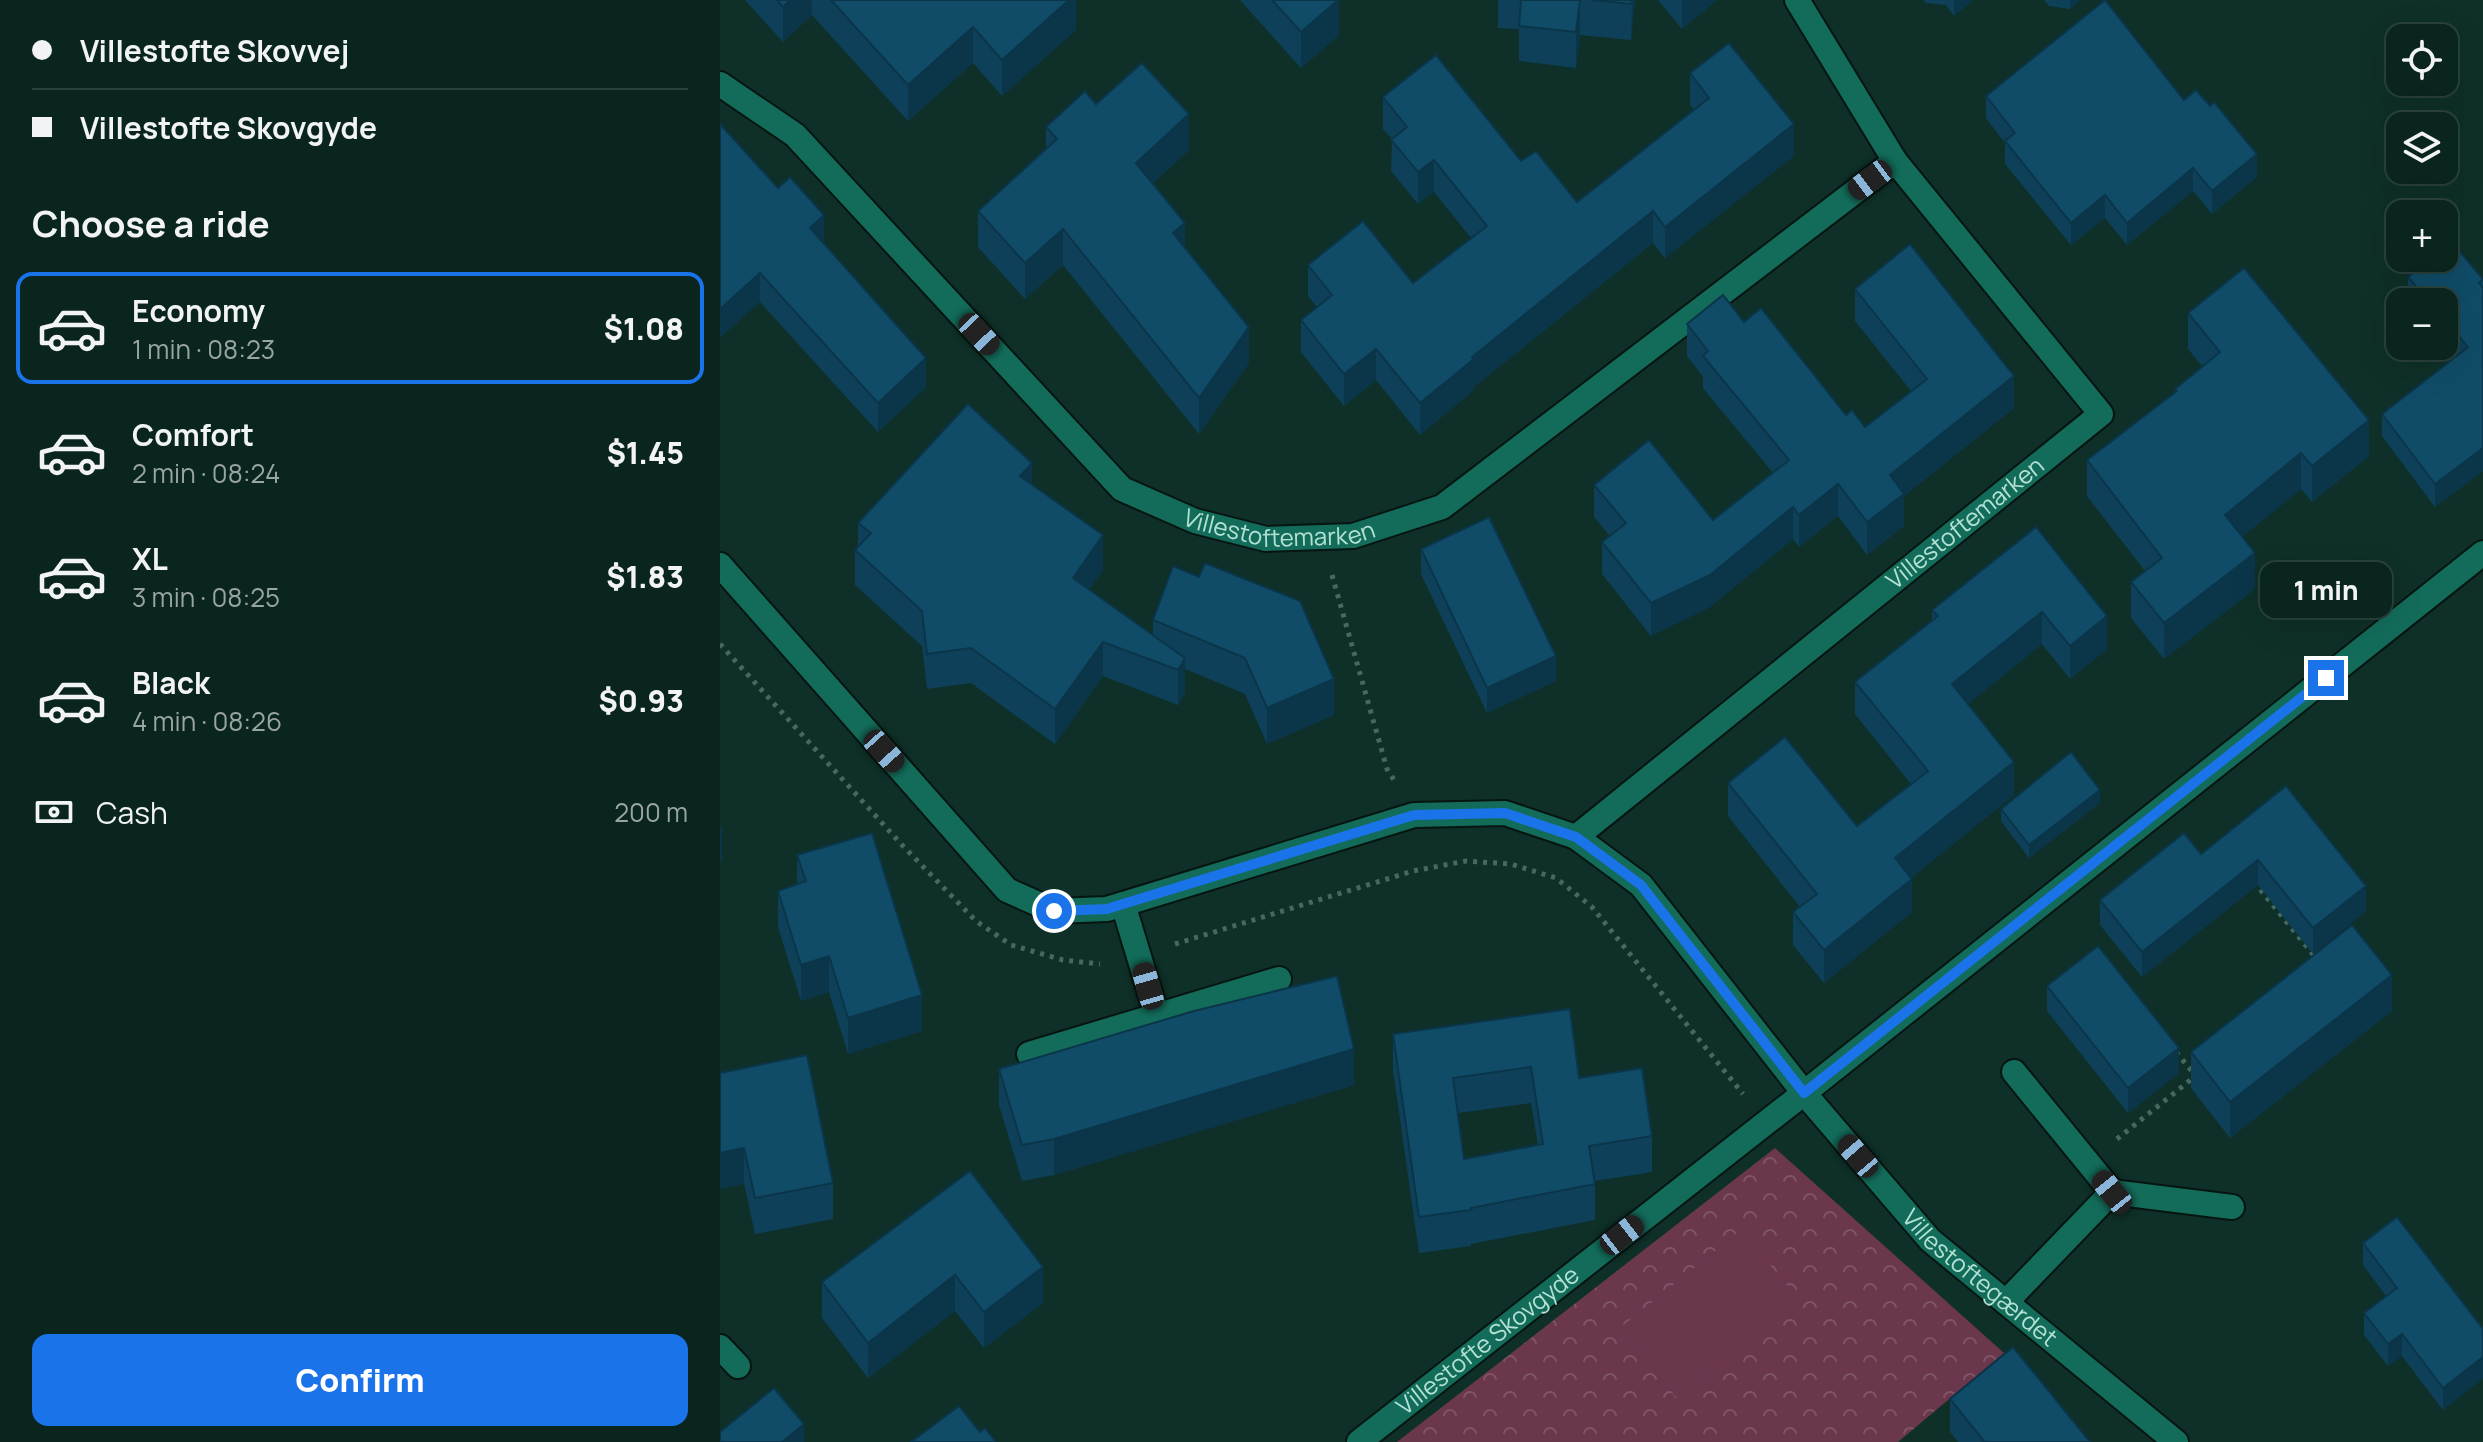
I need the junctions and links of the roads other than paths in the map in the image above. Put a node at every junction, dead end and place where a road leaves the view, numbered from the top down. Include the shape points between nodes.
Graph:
1 (1797, 0) edge
2 (720, 84) edge
3 (1895, 161) junction
4 (2483, 553) edge
5 (720, 565) edge
6 (1576, 837) junction
7 (1123, 904) junction
8 (1279, 979) dead end
9 (1157, 1016) junction
10 (1029, 1054) dead end
11 (2014, 1072) dead end
12 (1804, 1093) junction
13 (2112, 1192) junction
14 (2232, 1207) dead end
15 (2006, 1302) junction
16 (720, 1347) edge
17 (738, 1366) dead end
18 (1359, 1442) edge
19 (2176, 1442) edge

1 - 3 street, Villestoftemarken
2 - 3 street, Villestoftemarken via 795,135 1122,489 1195,521 1266,539 1353,536 1442,507
3 - 6 street, Villestoftemarken via 2101,414
4 - 12 street, Villestofte Skovgyde
5 - 7 street, Villestoftegærdet via 1007,890 1054,911
6 - 7 street, Villestoftegærdet via 1505,813 1414,815
6 - 12 street, Villestoftegærdet via 1641,885
7 - 9 street
8 - 9 street
9 - 10 street
11 - 13 street
12 - 15 street, Villestoftegærdet via 1930,1240
12 - 18 street, Villestofte Skovgyde
13 - 14 street
13 - 15 street
15 - 19 street, Villestoftegærdet
16 - 17 street

